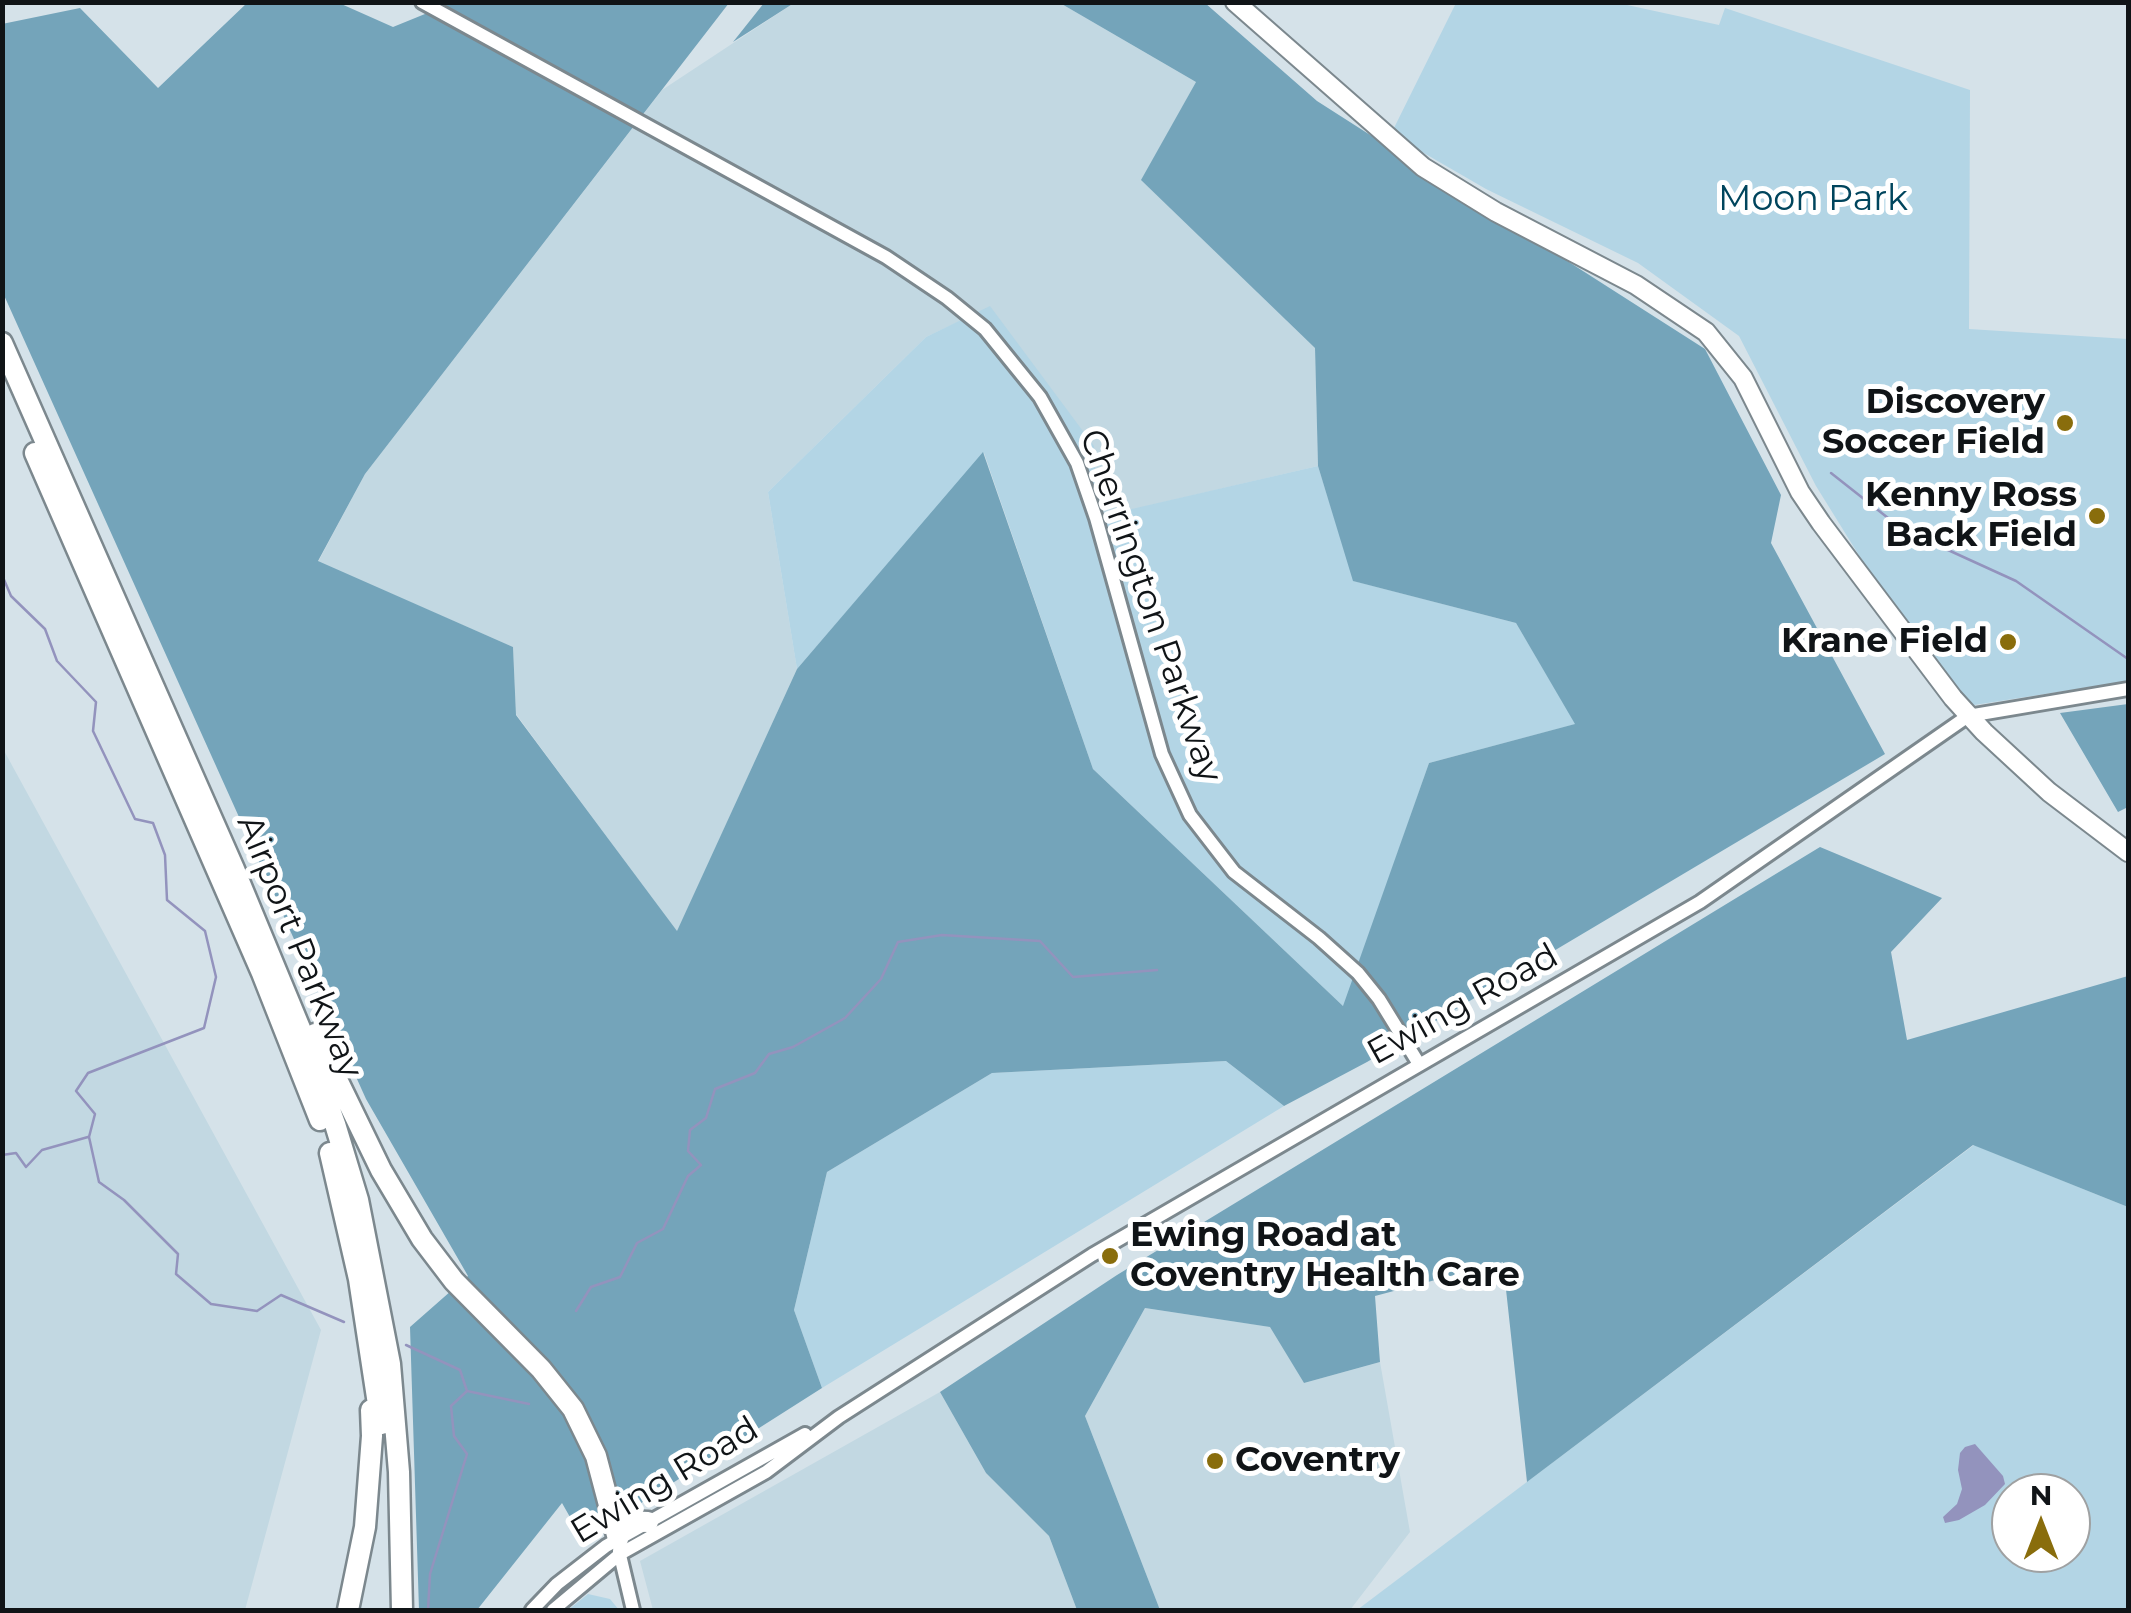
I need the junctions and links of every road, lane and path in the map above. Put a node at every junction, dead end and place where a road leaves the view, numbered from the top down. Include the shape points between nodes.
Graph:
1 (422, 2) edge
2 (1235, 2) edge
3 (2, 344) edge
4 (2, 378) edge
5 (2128, 688) edge
6 (1968, 716) junction
7 (2128, 852) edge
8 (234, 869) junction
9 (1419, 1064) junction
10 (366, 1323) junction
11 (838, 1417) junction
12 (612, 1510) junction
13 (648, 1522) junction
14 (619, 1547) junction
15 (348, 1610) edge
16 (389, 1610) edge
17 (402, 1610) edge
18 (532, 1610) edge
19 (553, 1610) edge
20 (633, 1610) edge

1 - 9 street, Cherrington Parkway via 895,262 986,329 1040,397 1076,463 1162,754 1190,815 1234,872 1358,973
2 - 6 main road via 1423,167 1636,284 1706,332 1742,378 1821,523
3 - 8 highway, Airport Parkway
4 - 10 highway, Airport Parkway via 300,1069 334,1164
5 - 6 street, Ewing Road
6 - 7 main road via 2049,792
6 - 9 street, Ewing Road via 1700,902
8 - 12 highway via 404,1209 454,1281 573,1408
8 - 17 highway, Airport Parkway via 309,1050 358,1200 390,1364
9 - 11 street, Ewing Road via 1092,1255
10 - 15 highway via 370,1469
10 - 16 highway, Airport Parkway via 384,1446
11 - 13 street, Ewing Road
11 - 14 street, Ewing Road via 766,1472
12 - 13 highway via 624,1520
12 - 14 highway
13 - 14 street, Ewing Road
14 - 18 street, Ewing Road via 576,1568
14 - 19 street, Ewing Road
14 - 20 street

